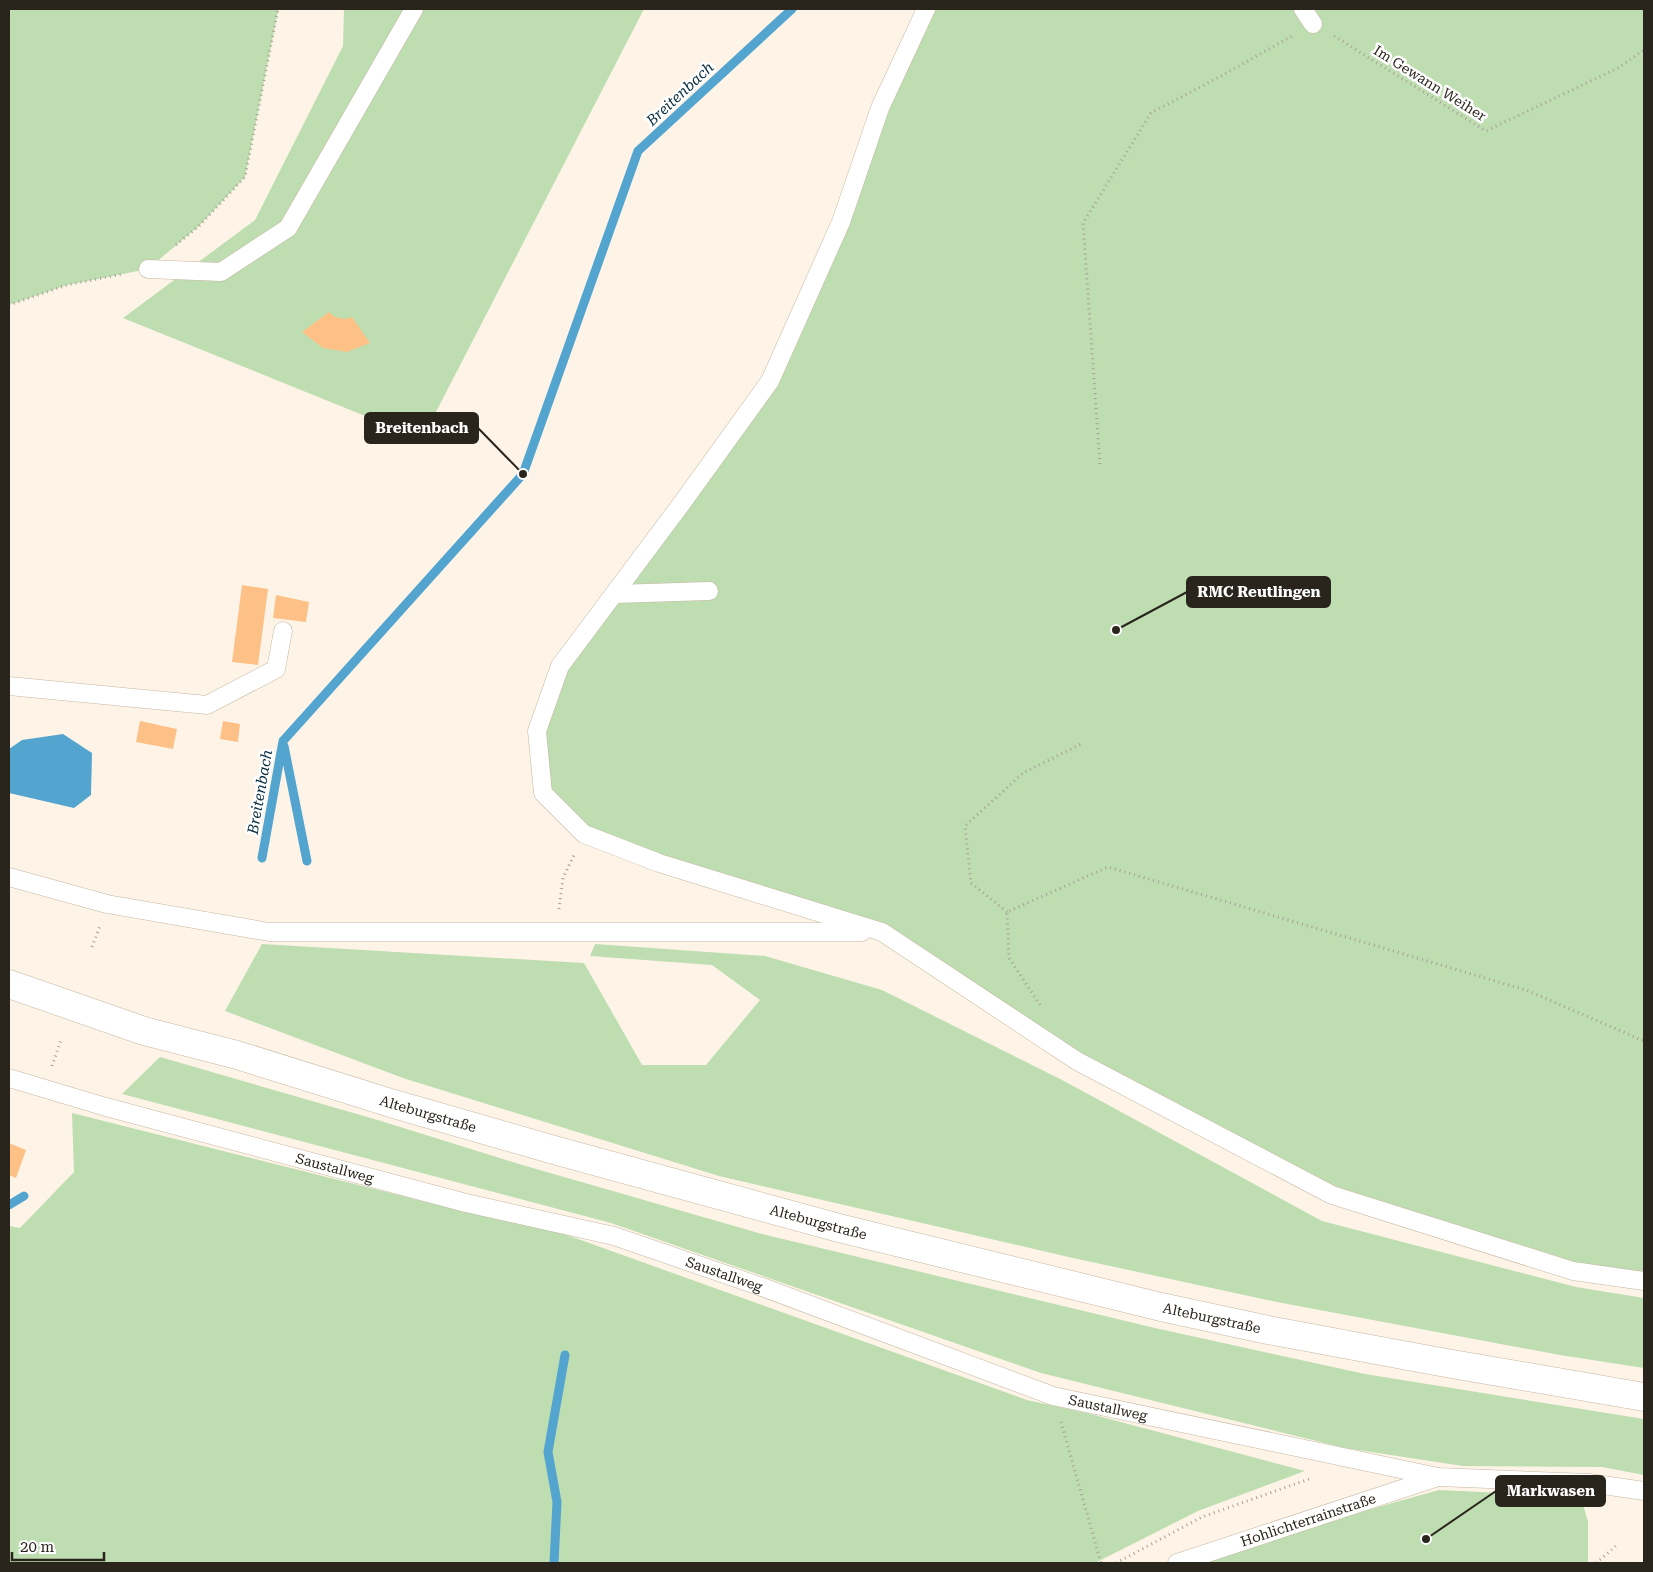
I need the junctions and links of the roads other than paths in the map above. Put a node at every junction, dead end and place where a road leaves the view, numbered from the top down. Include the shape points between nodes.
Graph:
1 (414, 9) edge
2 (926, 9) edge
3 (1303, 9) edge
4 (1313, 24) road end
5 (148, 269) road end
6 (709, 591) dead end
7 (614, 594) junction
8 (283, 631) dead end
9 (9, 686) edge
10 (9, 877) edge
11 (882, 932) junction
12 (9, 984) edge
13 (9, 1078) edge
14 (1644, 1281) edge
15 (1644, 1397) edge
16 (1438, 1477) junction
17 (1644, 1491) edge
18 (1177, 1563) edge

1 - 5 lane via 288,228 221,272
2 - 7 lane via 880,108 841,222 770,381
3 - 4 lane
6 - 7 lane
7 - 11 lane via 560,666 537,731 543,793 584,834 659,863
8 - 9 lane via 276,669 207,705
10 - 11 lane via 107,904 269,932
11 - 14 lane via 1077,1061 1332,1195 1573,1271
12 - 15 main road, Alteburgstraße via 144,1031 839,1228 1268,1330
13 - 16 lane, Saustallweg via 466,1203 614,1236 762,1287 1053,1396
16 - 17 lane via 1589,1483
16 - 18 lane, Hohlichterrainstraße

